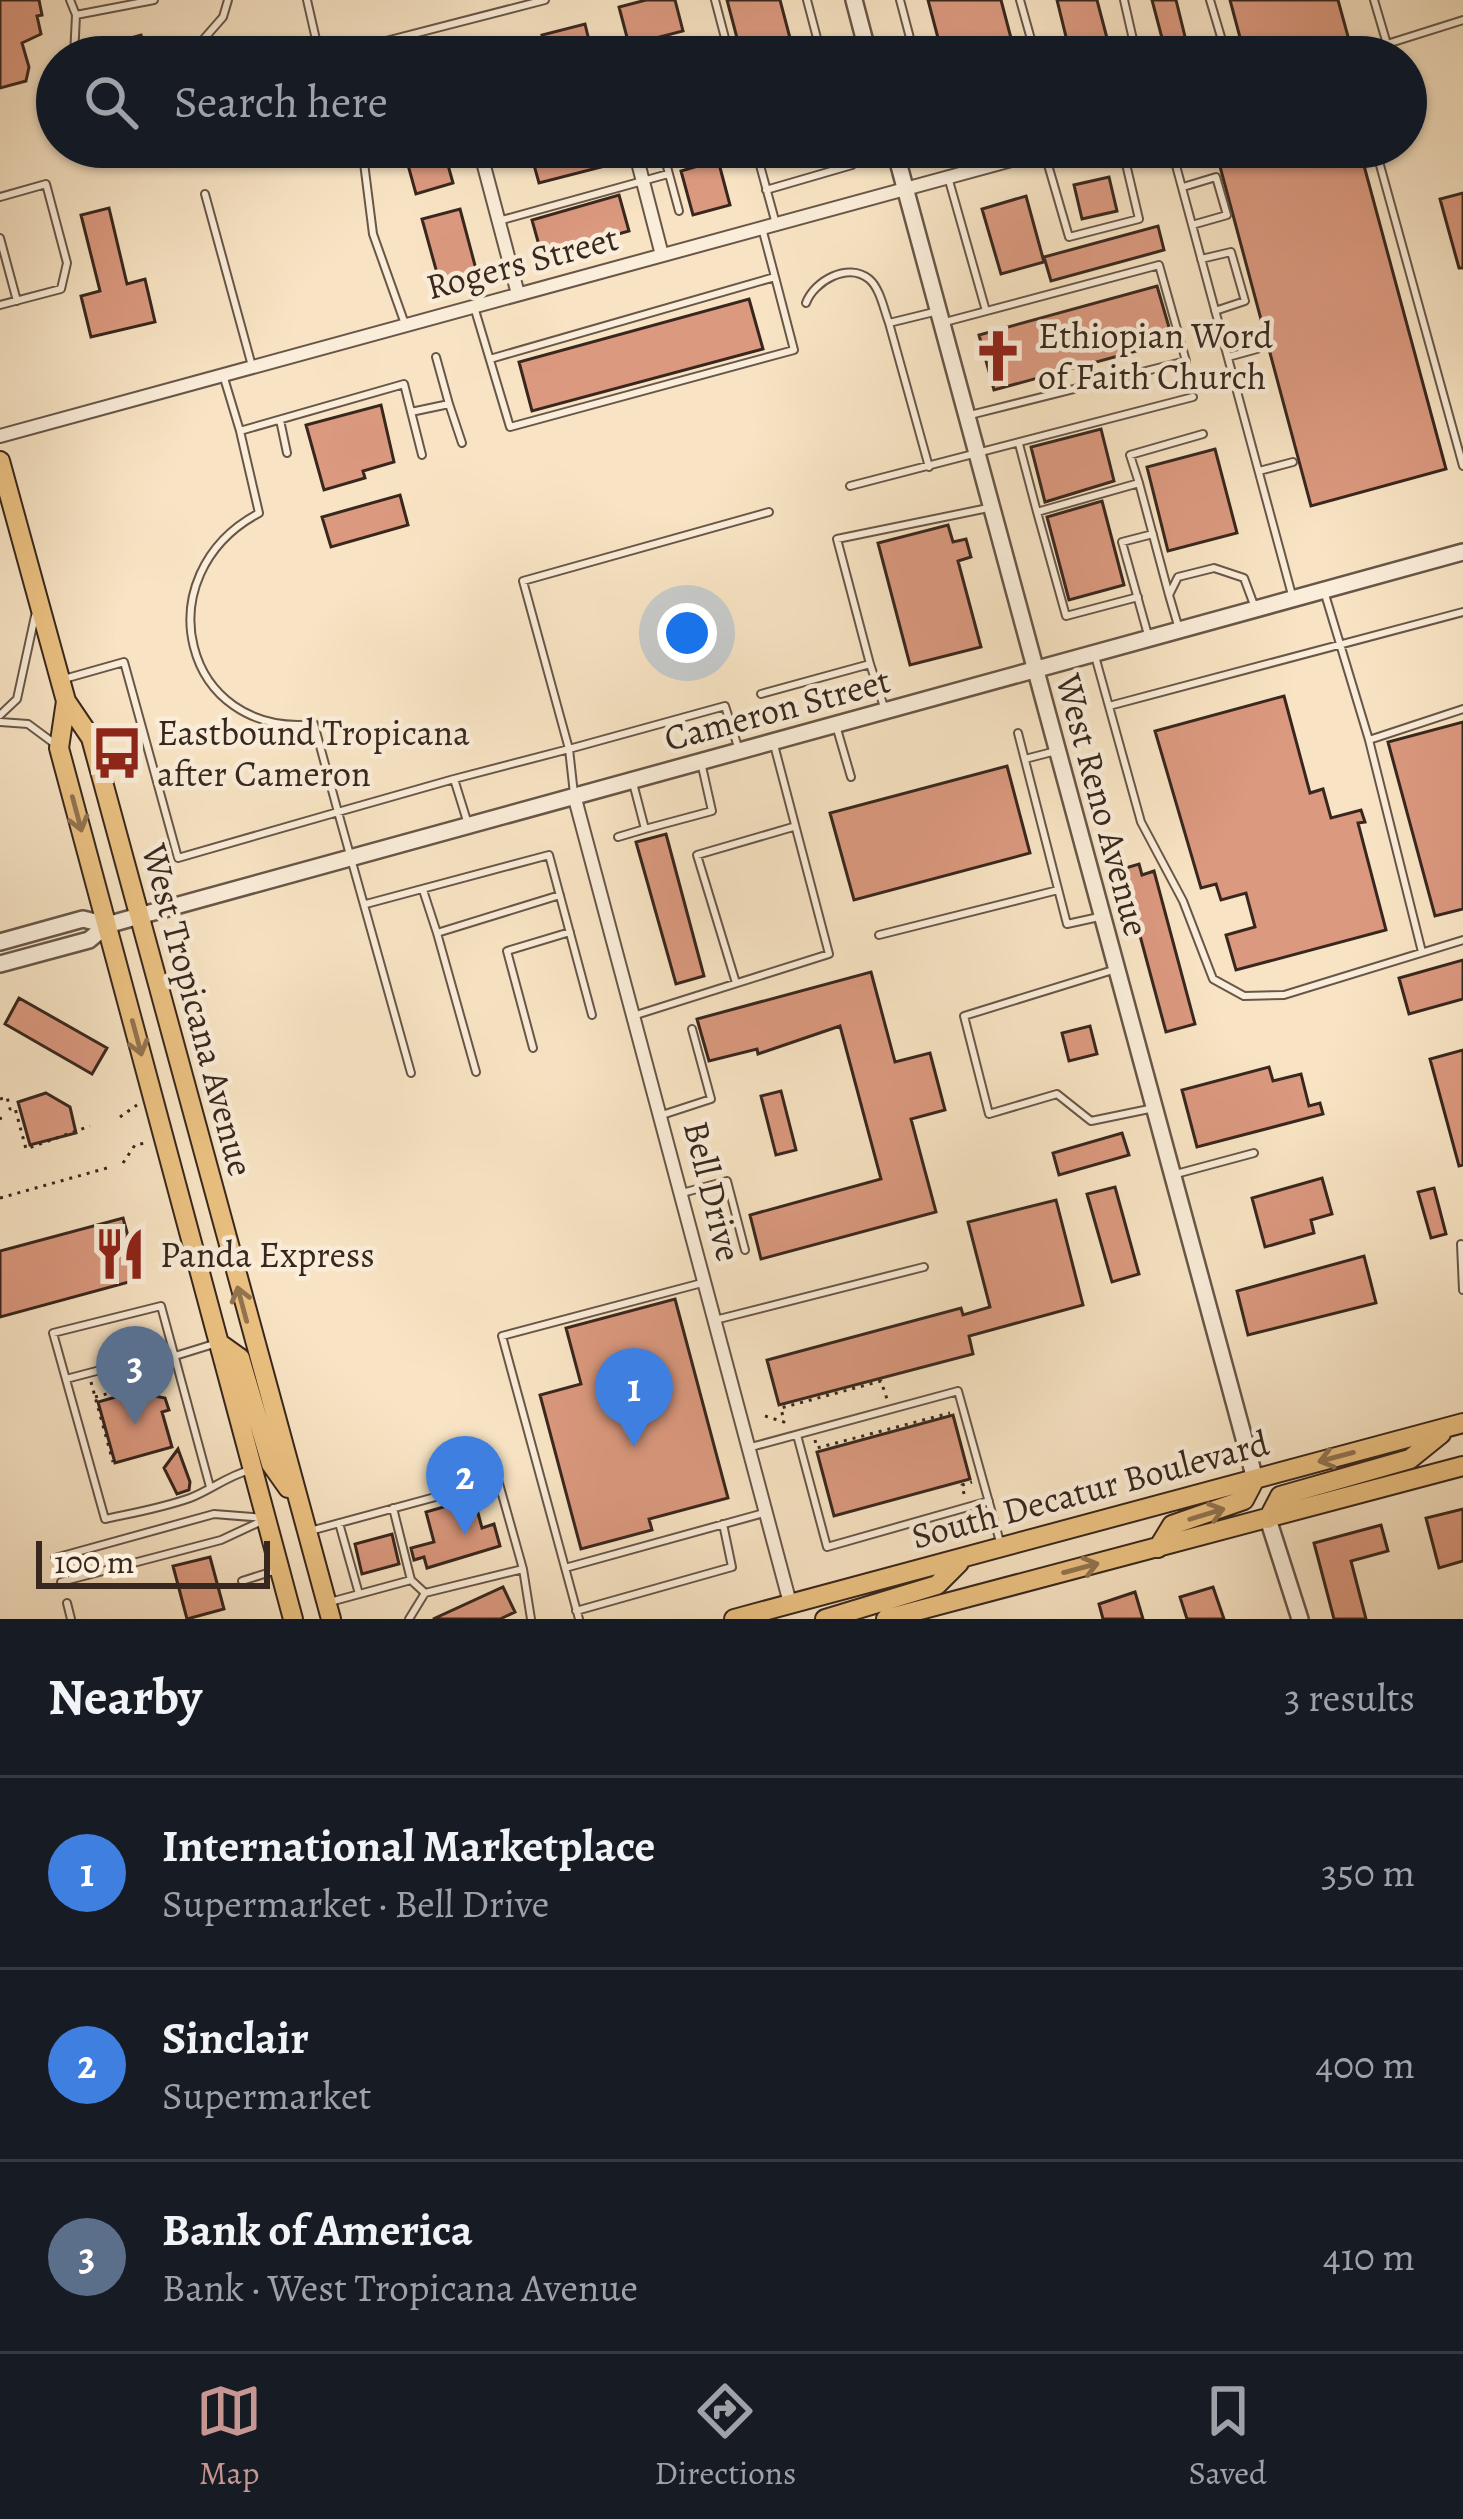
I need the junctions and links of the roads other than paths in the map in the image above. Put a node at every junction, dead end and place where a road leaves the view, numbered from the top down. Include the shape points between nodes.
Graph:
1 (70, 0) edge
2 (154, 0) edge
3 (228, 0) edge
4 (308, 0) edge
5 (545, 0) edge
6 (715, 0) edge
7 (807, 0) edge
8 (854, 0) edge
9 (900, 0) edge
10 (1021, 0) edge
11 (1124, 0) edge
12 (1210, 0) edge
13 (1374, 0) edge
14 (76, 15) junction
15 (1463, 20) edge
16 (75, 36) edge
17 (206, 36) edge
18 (317, 36) edge
19 (404, 36) edge
20 (724, 36) edge
21 (816, 36) edge
22 (863, 36) edge
23 (909, 36) edge
24 (1030, 36) edge
25 (1132, 36) edge
26 (1221, 36) edge
27 (1385, 36) edge
28 (1412, 36) edge
29 (365, 168) edge
30 (484, 168) edge
31 (639, 168) edge
32 (667, 168) edge
33 (760, 168) edge
34 (842, 168) edge
35 (899, 168) edge
36 (981, 168) edge
37 (1049, 168) edge
38 (1127, 168) edge
39 (1177, 168) edge
40 (1381, 168) edge
41 (668, 174) junction
42 (948, 177) junction
43 (642, 181) junction
44 (1182, 187) junction
45 (905, 189) junction
46 (766, 190) junction
47 (205, 194) dead end
48 (0, 197) edge
49 (679, 211) dead end
50 (498, 221) junction
51 (1192, 225) junction
52 (769, 226) junction
53 (0, 238) edge
54 (662, 255) junction
55 (1202, 259) junction
56 (775, 277) junction
57 (518, 294) junction
58 (17, 301) junction
59 (806, 303) dead end
60 (0, 305) edge
61 (474, 306) junction
62 (986, 311) junction
63 (1215, 311) junction
64 (939, 317) junction
65 (889, 323) junction
66 (405, 324) junction
67 (1257, 349) dead end
68 (436, 357) dead end
69 (1228, 357) junction
70 (490, 359) junction
71 (253, 367) junction
72 (223, 374) junction
73 (1193, 397) dead end
74 (448, 404) junction
75 (411, 412) junction
76 (966, 416) junction
77 (280, 420) junction
78 (240, 431) junction
79 (1203, 434) dead end
80 (0, 436) edge
81 (462, 442) dead end
82 (1019, 444) junction
83 (287, 453) dead end
84 (422, 455) dead end
85 (977, 456) junction
86 (0, 461) edge
87 (1294, 462) dead end
88 (1463, 466) edge
89 (929, 467) junction
90 (1259, 471) junction
91 (1139, 482) junction
92 (850, 486) dead end
93 (991, 508) junction
94 (770, 512) dead end
95 (1037, 512) junction
96 (1153, 535) junction
97 (1463, 552) edge
98 (1324, 590) junction
99 (1169, 595) junction
100 (1138, 597) junction
101 (1293, 598) junction
102 (38, 601) junction
103 (1256, 608) junction
104 (1463, 612) edge
105 (1179, 629) junction
106 (1149, 637) junction
107 (1340, 645) junction
108 (1094, 652) junction
109 (870, 664) junction
110 (1034, 668) junction
111 (60, 680) junction
112 (761, 694) dead end
113 (66, 701) junction
114 (1109, 706) junction
115 (1463, 709) edge
116 (886, 710) junction
117 (0, 718) edge
118 (836, 724) junction
119 (1018, 733) dead end
120 (1369, 740) junction
121 (773, 741) junction
122 (59, 748) junction
123 (569, 749) junction
124 (739, 751) junction
125 (1057, 751) junction
126 (1024, 759) junction
127 (701, 761) junction
128 (850, 777) dead end
129 (454, 778) junction
130 (632, 780) junction
131 (574, 795) junction
132 (338, 812) junction
133 (468, 824) junction
134 (793, 827) junction
135 (645, 830) junction
136 (618, 837) dead end
137 (354, 856) junction
138 (423, 889) junction
139 (1058, 890) junction
140 (560, 895) junction
141 (366, 904) junction
142 (139, 916) junction
143 (1102, 916) junction
144 (107, 925) junction
145 (570, 932) junction
146 (437, 933) junction
147 (879, 935) dead end
148 (1463, 940) edge
149 (0, 942) edge
150 (1423, 952) junction
151 (0, 964) edge
152 (1116, 969) junction
153 (736, 983) junction
154 (636, 1015) junction
155 (592, 1016) dead end
156 (692, 1029) dead end
157 (533, 1048) dead end
158 (476, 1072) dead end
159 (411, 1073) dead end
160 (1154, 1108) junction
161 (662, 1114) junction
162 (1254, 1154) dead end
163 (1173, 1175) junction
164 (682, 1193) junction
165 (1461, 1244) edge
166 (745, 1250) dead end
167 (924, 1267) dead end
168 (705, 1282) junction
169 (1463, 1290) edge
170 (715, 1320) junction
171 (220, 1343) junction
172 (174, 1353) junction
173 (66, 1378) junction
174 (1456, 1425) edge
175 (797, 1435) junction
176 (748, 1448) junction
177 (1463, 1466) edge
178 (254, 1469) junction
179 (1255, 1479) junction
180 (210, 1486) junction
181 (988, 1501) junction
182 (297, 1502) junction
183 (393, 1508) junction
184 (764, 1513) junction
185 (267, 1519) junction
186 (1268, 1519) junction
187 (339, 1523) junction
188 (723, 1524) junction
189 (306, 1532) junction
190 (1158, 1548) junction
191 (1001, 1549) junction
192 (55, 1558) dead end
193 (963, 1559) junction
194 (565, 1568) junction
195 (281, 1569) junction
196 (523, 1569) junction
197 (411, 1580) junction
198 (242, 1581) dead end
199 (61, 1582) dead end
200 (425, 1593) junction
201 (359, 1594) junction
202 (67, 1603) dead end
203 (328, 1611) edge
204 (787, 1611) edge
205 (578, 1615) edge
206 (70, 1619) edge
207 (293, 1619) edge
208 (409, 1619) edge
209 (531, 1619) edge
210 (734, 1619) edge
211 (825, 1619) edge
212 (886, 1619) edge
213 (1300, 1619) edge

1 - 14 lane
2 - 14 lane
3 - 17 lane
4 - 18 lane
5 - 19 lane
6 - 20 lane
7 - 21 lane
8 - 22 street
9 - 23 lane
10 - 24 lane
11 - 25 lane
12 - 26 lane
13 - 27 lane
14 - 16 lane
15 - 28 lane
29 - 66 lane via 373,234
30 - 50 street
31 - 43 street
32 - 41 lane
33 - 46 lane
34 - 46 lane
35 - 45 street, West Reno Avenue
36 - 42 street, Rogers Street
37 - 38 lane via 1069,237 1139,219
39 - 44 lane
40 - 88 lane
41 - 43 lane
41 - 49 lane
42 - 45 street, Rogers Street
42 - 62 lane
43 - 50 lane
43 - 54 street
44 - 51 lane
44 - 51 lane via 1216,177 1227,215
45 - 52 street, Rogers Street
45 - 64 street, West Reno Avenue
46 - 52 lane
47 - 71 lane
48 - 58 lane via 46,184 67,263 61,289
50 - 57 street
51 - 55 lane
52 - 54 street, Rogers Street
52 - 56 lane
53 - 58 lane
54 - 57 street, Rogers Street
55 - 63 lane
55 - 63 lane via 1231,251 1245,301
56 - 70 lane
56 - 70 lane via 794,350 510,427
57 - 61 street, Rogers Street
58 - 60 lane
59 - 65 lane via 830,276 857,273 873,282
61 - 66 street, Rogers Street
61 - 70 lane
62 - 64 lane
62 - 76 lane via 1159,265 1186,361
63 - 69 lane
64 - 65 lane
64 - 76 street, West Reno Avenue
65 - 89 lane
66 - 71 street, Rogers Street
67 - 69 lane
68 - 74 lane
69 - 90 lane
71 - 72 street, Rogers Street
72 - 78 lane
72 - 80 street, Rogers Street
73 - 82 lane
74 - 75 lane
74 - 81 lane
75 - 77 lane via 404,384
75 - 84 lane
76 - 85 street, West Reno Avenue
77 - 78 lane
77 - 83 lane
78 - 132 lane via 259,513 233,527 192,585 189,632 199,668 225,698 263,720 314,724
79 - 91 lane via 1130,455
82 - 85 lane
82 - 95 lane
85 - 89 lane
85 - 93 street, West Reno Avenue
86 - 102 main road, West Tropicana Avenue
87 - 90 lane
89 - 92 lane
90 - 101 lane
91 - 95 lane
91 - 96 lane
93 - 109 lane via 837,539
93 - 110 street, West Reno Avenue
94 - 123 lane via 523,581
95 - 100 lane via 1066,616
96 - 99 lane
96 - 100 lane via 1122,542
97 - 98 street, Cameron Street
98 - 101 street, Cameron Street
98 - 107 lane
99 - 103 lane via 1178,577 1214,568 1244,578
99 - 105 lane
100 - 106 lane
101 - 103 street, Cameron Street
102 - 111 main road, West Tropicana Avenue
102 - 117 lane via 17,699
103 - 105 street, Cameron Street
104 - 107 lane
105 - 106 street, Cameron Street
106 - 108 street, Cameron Street
107 - 114 lane
107 - 120 lane
108 - 110 street, Cameron Street
108 - 114 lane
109 - 112 lane
109 - 116 lane
110 - 116 street, Cameron Street
110 - 125 street, West Reno Avenue
111 - 113 main road, West Tropicana Avenue
111 - 132 lane via 124,662 178,858
113 - 122 main road, West Tropicana Avenue
113 - 142 main road, West Tropicana Avenue via 91,738
114 - 150 lane via 1141,822 1184,901 1213,979 1244,997 1284,995
115 - 120 lane
116 - 118 street, Cameron Street
117 - 122 lane via 28,724
118 - 121 street, Cameron Street
118 - 128 lane
119 - 126 lane
120 - 150 lane
121 - 124 street, Cameron Street
121 - 134 lane
122 -> 144 main road, West Tropicana Avenue
123 - 124 lane via 724,706
123 - 129 lane
123 - 131 lane
124 - 127 street, Cameron Street
125 - 126 lane
125 - 143 street, West Reno Avenue
126 - 139 lane
127 - 130 street, Cameron Street
127 - 135 lane via 712,811
129 - 132 lane
129 - 133 lane
130 - 131 street, Cameron Street
130 - 135 lane
131 - 133 street, Cameron Street
131 - 154 street, Bell Drive
132 - 137 lane
133 - 137 street, Cameron Street
134 - 153 lane via 829,954
134 - 153 lane via 698,855
135 - 136 lane
137 - 141 lane
137 - 142 street, Cameron Street
138 - 140 lane via 549,855
138 - 141 lane
138 - 146 lane
139 - 143 lane via 1067,924
139 - 147 lane
140 - 145 lane
140 - 146 lane
141 - 159 lane
142 - 144 street, Cameron Street
182 -> 142 main road, West Tropicana Avenue
143 - 152 street, West Reno Avenue
144 - 149 street, Cameron Street via 83,919
144 - 151 street, Cameron Street via 89,940
144 -> 171 main road, West Tropicana Avenue
145 - 155 lane
145 - 157 lane via 507,951
146 - 158 lane
148 - 150 lane
152 - 160 street, West Reno Avenue
152 - 160 lane via 964,1016 989,1114 1057,1094 1090,1120
153 - 154 lane
154 - 161 street, Bell Drive
156 - 161 lane via 711,1099
160 - 163 street, West Reno Avenue
161 - 164 street, Bell Drive
162 - 163 lane
163 - 179 street, West Reno Avenue
164 - 166 lane via 727,1181
164 - 168 street, Bell Drive
165 - 169 lane
167 - 170 lane
168 - 170 street, Bell Drive
168 - 194 lane via 502,1336
170 - 176 street, Bell Drive
171 - 172 lane
171 - 178 main road, West Tropicana Avenue
171 - 182 main road via 240,1358 271,1465
172 - 173 lane
172 - 173 lane via 161,1306 53,1333
172 - 180 lane
173 - 180 lane via 105,1519
174 -> 179 main road, South Decatur Boulevard
174 - 186 main road via 1410,1459 1280,1496
175 - 176 lane
175 - 181 lane via 958,1391
175 - 181 lane via 827,1547
176 - 184 street, Bell Drive
177 - 186 main road, South Decatur Boulevard
178 - 180 lane
178 - 185 main road, West Tropicana Avenue
190 -> 179 main road via 1172,1525 1244,1500
179 - 191 main road, South Decatur Boulevard
181 - 191 lane
182 - 189 main road, West Tropicana Avenue
183 - 187 lane
183 - 196 lane via 498,1480
183 - 197 lane
184 - 188 lane
184 - 204 street, Bell Drive
185 - 192 lane via 214,1514
185 - 195 main road, West Tropicana Avenue
185 - 199 lane via 221,1540
186 - 190 main road, South Decatur Boulevard
186 - 213 street
187 - 189 lane
187 - 201 lane
188 - 194 lane
188 - 205 lane via 732,1567
189 - 203 main road, West Tropicana Avenue
212 -> 190 main road, South Decatur Boulevard
191 - 193 main road, South Decatur Boulevard
193 - 204 main road, South Decatur Boulevard
193 - 211 main road via 937,1585
194 - 205 lane
195 - 198 lane
195 - 207 main road, West Tropicana Avenue
196 - 200 lane
196 - 209 lane
197 - 200 lane
197 - 201 lane
200 - 208 lane
201 - 203 lane
202 - 206 lane
204 - 210 main road, South Decatur Boulevard

